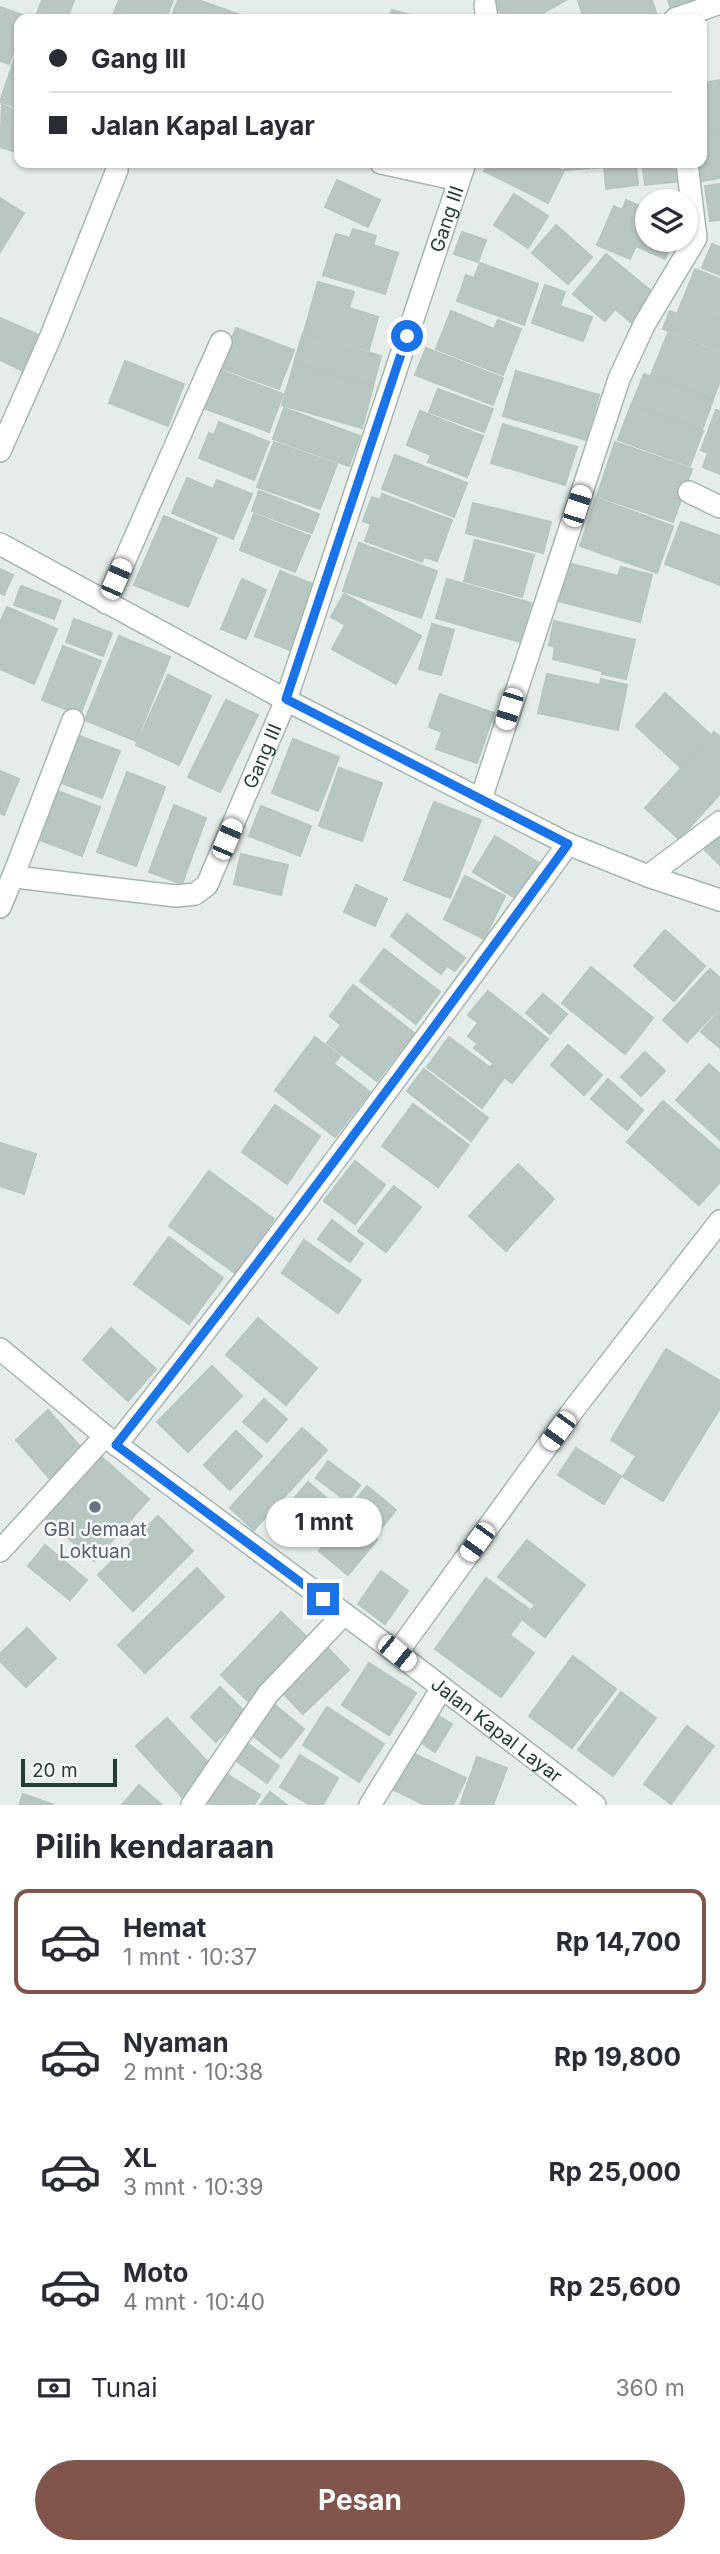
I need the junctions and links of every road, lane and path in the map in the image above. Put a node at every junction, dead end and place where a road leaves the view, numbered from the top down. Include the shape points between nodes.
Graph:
1 (720, 3) edge
2 (690, 14) edge
3 (426, 168) edge
4 (688, 168) edge
5 (117, 170) dead end
6 (462, 172) edge
7 (221, 342) dead end
8 (0, 451) edge
9 (689, 492) dead end
10 (720, 508) edge
11 (0, 544) edge
12 (106, 603) junction
13 (286, 699) junction
14 (73, 720) dead end
15 (481, 799) junction
16 (720, 822) edge
17 (568, 844) junction
18 (14, 874) junction
19 (648, 876) junction
20 (720, 900) edge
21 (0, 907) edge
22 (720, 1221) edge
23 (0, 1349) edge
24 (111, 1441) junction
25 (0, 1551) edge
26 (344, 1614) junction
27 (397, 1653) junction
28 (442, 1688) junction
29 (568, 1796) edge
30 (192, 1805) edge
31 (370, 1805) edge
32 (595, 1805) edge

1 - 2 street
3 - 6 street
4 - 15 street via 696,238 644,325 619,379
5 - 8 street
6 - 13 street, Gang III
7 - 12 street
9 - 10 street
11 - 12 street
12 - 13 street
13 - 15 street
13 - 18 street, Gang III via 207,885 195,894 176,896
14 - 18 street
15 - 17 street
16 - 19 street
17 - 19 street
17 - 24 street via 229,1304
18 - 21 street
19 - 20 street
22 - 27 street via 573,1409
23 - 24 street, Jalan Kapal Layar
24 - 25 street
24 - 26 street, Jalan Kapal Layar
26 - 27 street, Jalan Kapal Layar
26 - 30 street via 268,1694
27 - 28 street, Jalan Kapal Layar
28 - 29 street, Jalan Kapal Layar
28 - 31 street
29 - 32 street, Jalan Kapal Layar

